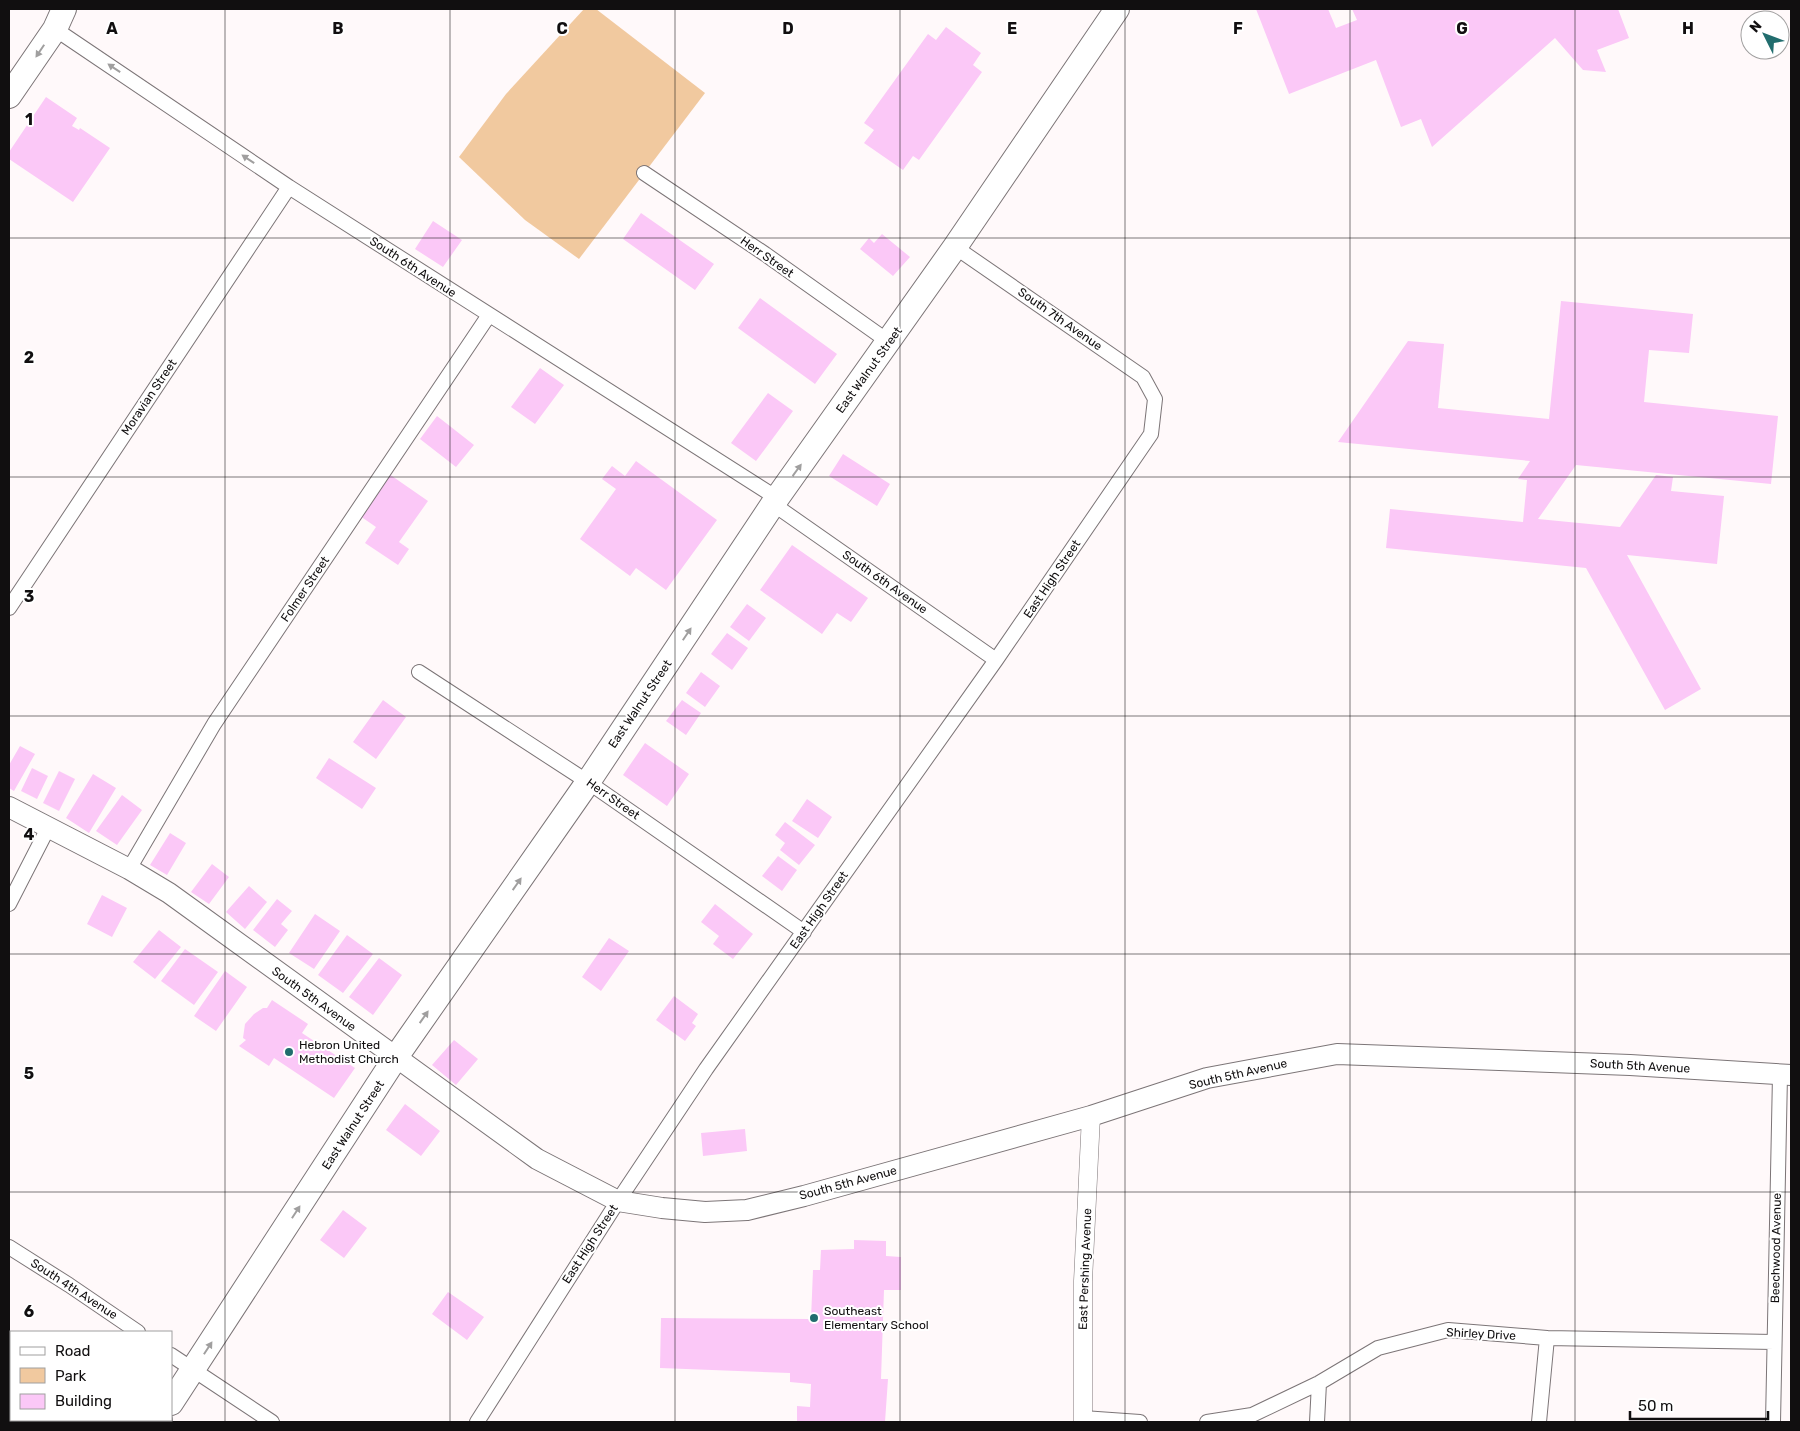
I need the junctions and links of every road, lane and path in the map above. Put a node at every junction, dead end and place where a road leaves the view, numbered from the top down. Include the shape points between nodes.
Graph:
1 (1116, 9) edge
2 (59, 19) edge
3 (9, 96) edge
4 (644, 173) dead end
5 (289, 187) junction
6 (955, 247) junction
7 (489, 316) junction
8 (889, 342) junction
9 (1155, 399) joint
10 (775, 501) junction
11 (9, 608) edge
12 (996, 660) junction
13 (419, 672) dead end
14 (588, 782) junction
15 (9, 807) edge
16 (48, 828) junction
17 (129, 869) junction
18 (9, 904) edge
19 (804, 932) junction
20 (396, 1058) junction
21 (1786, 1075) edge
22 (1091, 1116) junction
23 (618, 1201) junction
24 (9, 1247) edge
25 (137, 1331) edge
26 (1547, 1338) junction
27 (1774, 1342) junction
28 (172, 1356) edge
29 (193, 1370) junction
30 (1319, 1383) junction
31 (172, 1402) edge
32 (1083, 1420) edge
33 (272, 1422) edge
34 (477, 1422) edge
35 (1140, 1422) edge
36 (1207, 1422) edge
37 (1318, 1422) edge
38 (1539, 1422) edge
39 (1773, 1422) edge

1 - 6 highway, East Walnut Street
2 -> 3 highway
5 -> 2 street, South 6th Avenue
4 - 8 street, Herr Street
5 - 7 street, South 6th Avenue
5 - 11 street, Moravian Street
6 - 8 highway, East Walnut Street
6 - 9 street, South 7th Avenue via 1143,377
7 - 10 street, South 6th Avenue
7 - 17 street, Folmer Street via 214,724
10 -> 8 highway, East Walnut Street
9 - 12 street, East High Street via 1151,434
10 - 12 street, South 6th Avenue
14 -> 10 highway, East Walnut Street
12 - 19 street, East High Street
13 - 14 street, Herr Street
14 - 19 street, Herr Street
20 -> 14 highway, East Walnut Street
15 - 16 main road, South 5th Avenue
16 - 17 main road, South 5th Avenue
16 - 18 street
17 - 20 main road, South 5th Avenue via 169,893
19 - 23 street, East High Street via 706,1069
20 - 23 main road, South 5th Avenue via 537,1159
29 -> 20 highway, East Walnut Street
21 - 22 main road, South 5th Avenue via 1630,1065 1337,1054 1207,1078
21 - 27 street, Beechwood Avenue
22 - 23 main road, South 5th Avenue via 748,1210 705,1212
22 - 32 street, East Pershing Avenue via 1083,1281
23 - 34 street, East High Street
24 - 25 street, South 4th Avenue
26 - 27 street, Shirley Drive
26 - 30 street, Shirley Drive via 1448,1330 1378,1348
26 - 38 street
27 - 39 street, Beechwood Avenue
28 - 29 street
29 - 31 highway, East Walnut Street
29 - 33 street
30 - 36 street, Shirley Drive via 1252,1415
30 - 37 street
32 - 35 street

